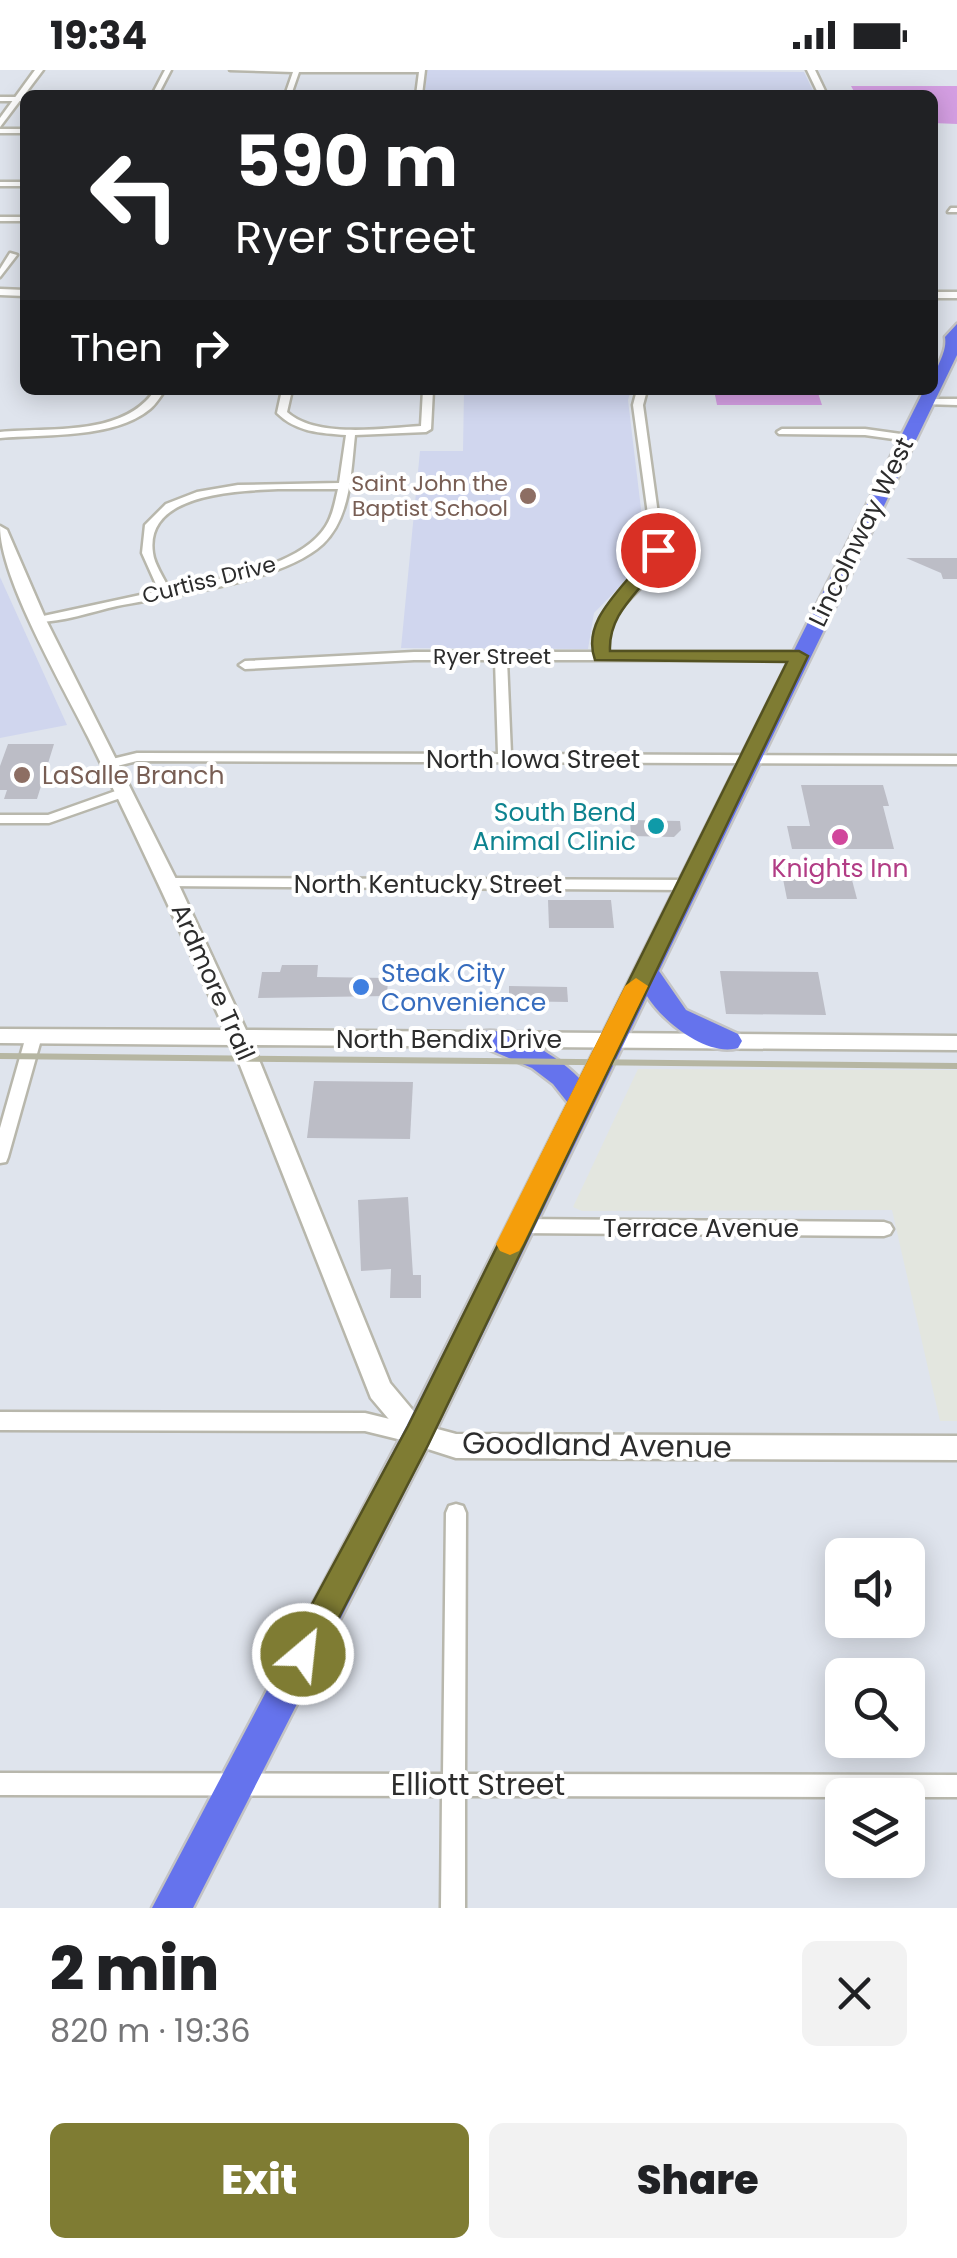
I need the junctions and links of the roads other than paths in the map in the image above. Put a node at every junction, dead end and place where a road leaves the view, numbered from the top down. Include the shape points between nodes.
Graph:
1 (233, 70) edge
2 (297, 70) edge
3 (422, 70) edge
4 (20, 100) edge
5 (0, 127) edge
6 (12, 255) dead end
7 (0, 275) edge
8 (957, 328) edge
9 (956, 346) edge
10 (938, 379) edge
11 (156, 395) edge
12 (286, 395) edge
13 (428, 395) edge
14 (640, 395) edge
15 (930, 395) edge
16 (351, 431) junction
17 (782, 432) dead end
18 (0, 435) edge
19 (908, 438) junction
20 (344, 486) junction
21 (0, 530) edge
22 (165, 592) junction
23 (38, 620) junction
24 (502, 656) junction
25 (601, 656) junction
26 (799, 656) junction
27 (245, 665) dead end
28 (505, 759) junction
29 (748, 760) junction
30 (957, 760) edge
31 (109, 764) junction
32 (124, 792) junction
33 (0, 819) edge
34 (169, 883) junction
35 (686, 884) junction
36 (645, 968) junction
37 (0, 1036) edge
38 (34, 1036) junction
39 (239, 1037) junction
40 (490, 1039) junction
41 (610, 1040) junction
42 (729, 1041) junction
43 (957, 1043) edge
44 (580, 1100) junction
45 (0, 1157) edge
46 (518, 1226) junction
47 (884, 1229) dead end
48 (0, 1422) edge
49 (418, 1435) junction
50 (957, 1448) edge
51 (456, 1513) dead end
52 (0, 1784) edge
53 (455, 1784) junction
54 (234, 1785) junction
55 (957, 1786) edge
56 (172, 1908) edge
57 (454, 1908) edge

1 - 2 street
2 - 3 street
4 - 5 street
6 - 7 street
8 - 9 main road, Lincolnway West
9 - 10 main road, Lincolnway West
11 - 18 street via 146,409 113,423
12 - 16 street via 282,413 290,423
13 - 16 street via 426,430
14 - 25 street via 658,550 606,616
15 - 19 main road, Lincolnway West
16 - 20 street, Curtiss Drive
17 - 19 street
19 - 26 main road, Lincolnway West
20 - 22 street, Curtiss Drive via 332,528 292,558
20 - 22 street via 228,487 182,500 157,518 145,542
21 - 23 street, Ardmore Trail
22 - 23 street, Curtiss Drive
23 - 31 street, Ardmore Trail
24 - 25 street, Ryer Street
24 - 27 street, Ryer Street
24 - 28 street
25 - 26 street, Ryer Street
26 - 29 main road, Lincolnway West
28 - 29 street, North Iowa Street
28 - 31 street, North Iowa Street via 187,757
29 - 30 street, North Iowa Street
29 - 35 main road, Lincolnway West
31 - 32 street, Ardmore Trail
32 - 33 street via 49,819
32 - 34 street, Ardmore Trail
34 - 35 street, North Kentucky Street
34 - 39 street, Ardmore Trail
35 - 36 main road, Lincolnway West
36 - 41 main road, Lincolnway West
36 - 42 main road via 670,1013
37 - 38 street, North Bendix Drive
38 - 39 street, North Bendix Drive
38 - 45 street
39 - 40 street, North Bendix Drive
39 - 49 street, Ardmore Trail via 380,1390
40 - 41 street, North Bendix Drive
40 - 44 main road via 538,1057 567,1078
41 - 42 street, North Bendix Drive
41 - 44 main road, Lincolnway West
42 - 43 street, North Bendix Drive
44 - 46 main road, Lincolnway West
46 - 47 street, Terrace Avenue
46 - 49 main road, Lincolnway West
48 - 49 street, Goodland Avenue via 365,1422
49 - 50 street, Goodland Avenue via 456,1446
49 - 54 main road, Lincolnway West
51 - 53 street
52 - 54 street, Elliott Street
53 - 54 street, Elliott Street
53 - 55 street, Elliott Street
53 - 57 street
54 - 56 main road, Lincolnway West

